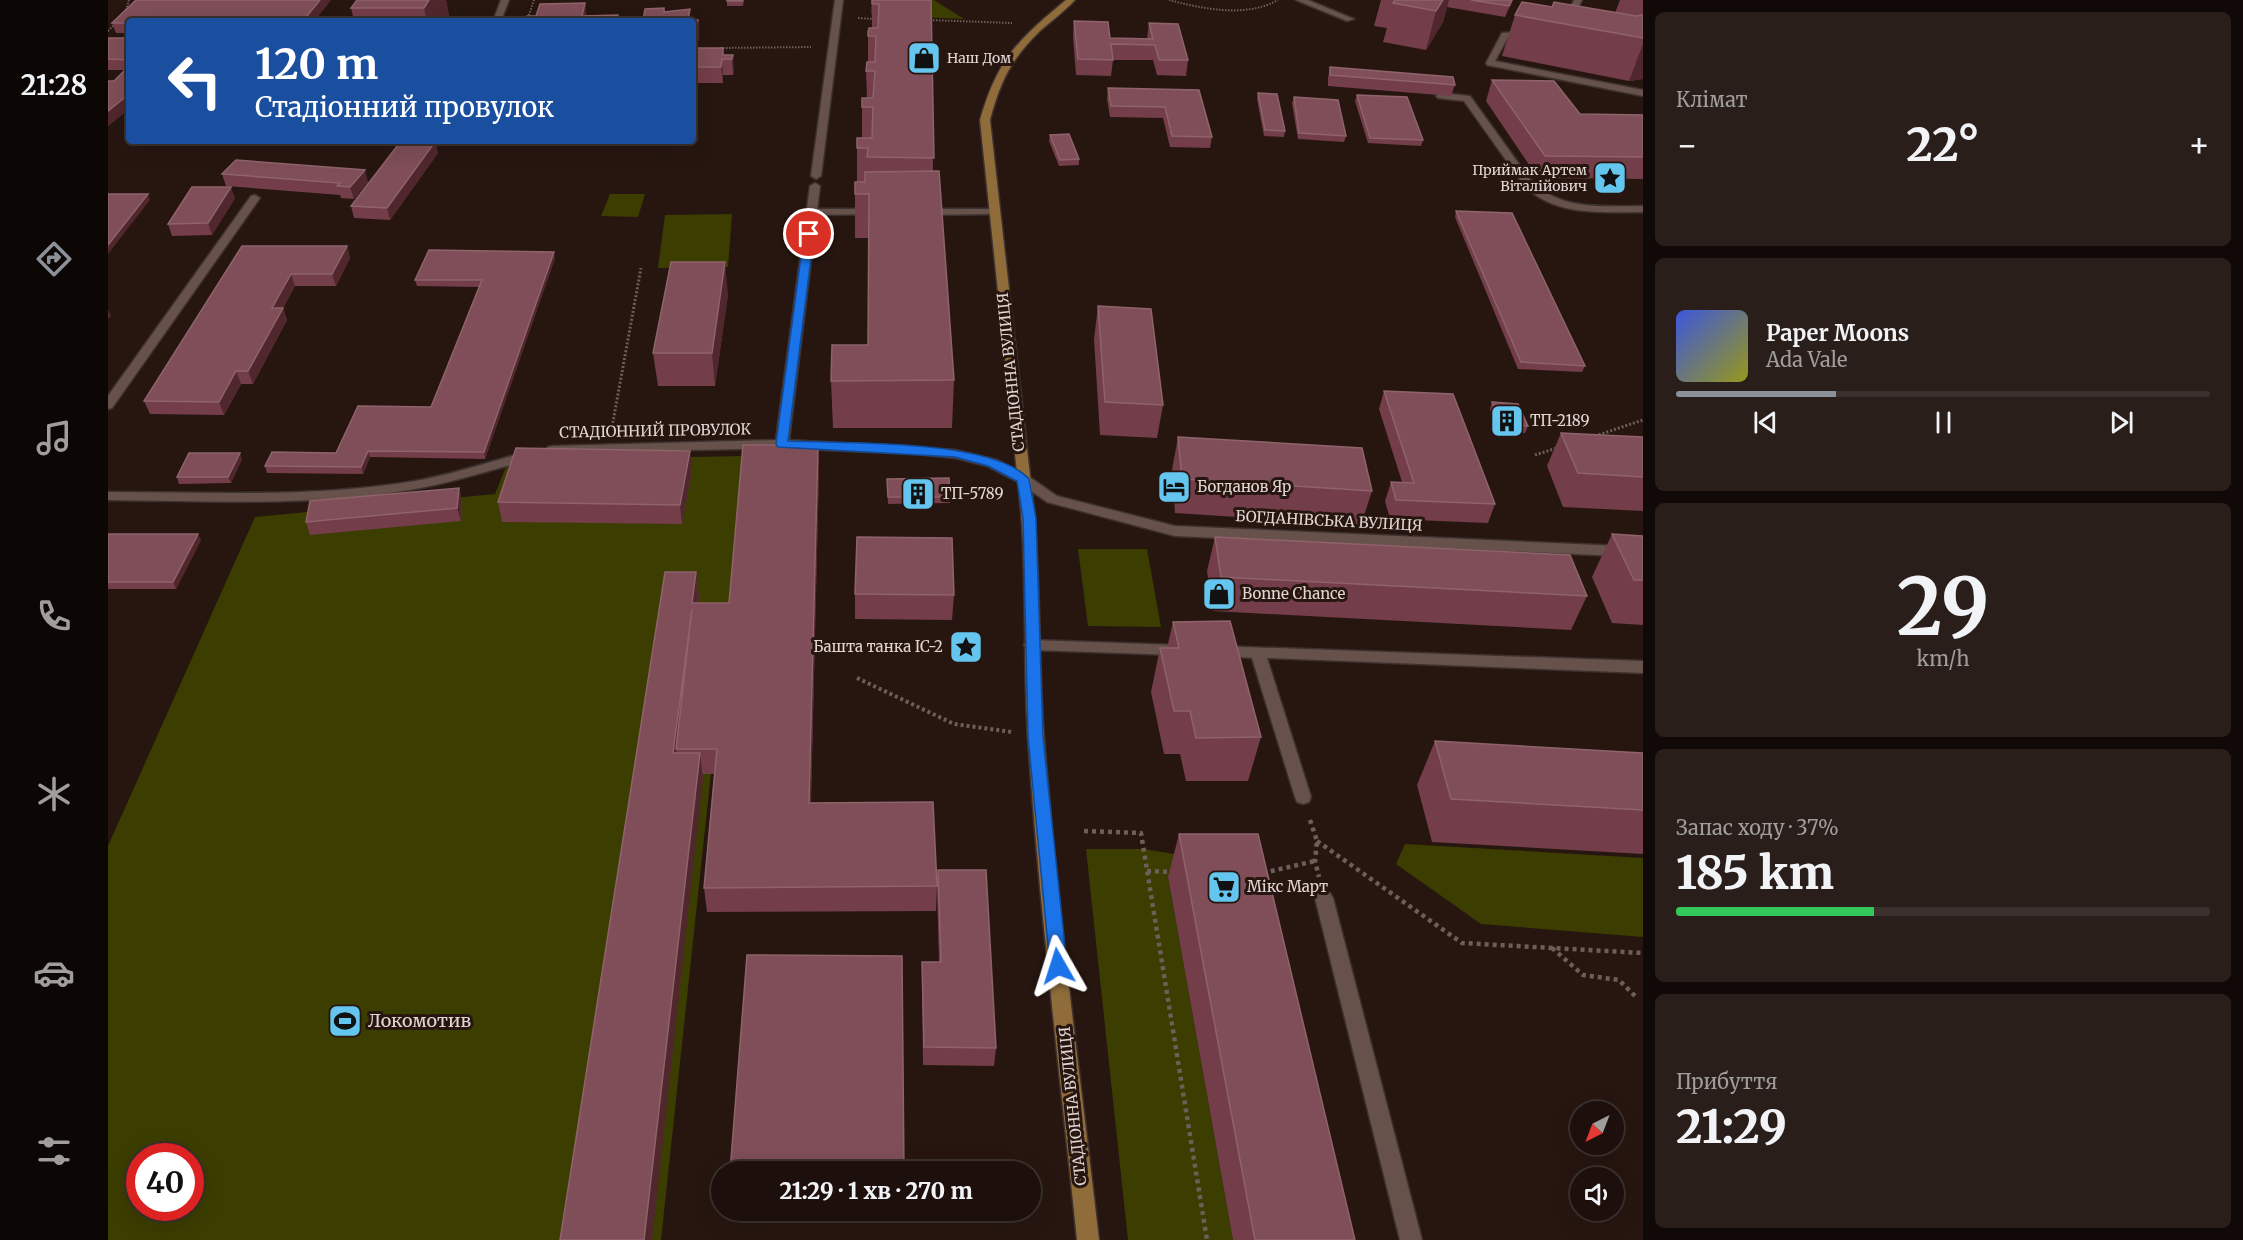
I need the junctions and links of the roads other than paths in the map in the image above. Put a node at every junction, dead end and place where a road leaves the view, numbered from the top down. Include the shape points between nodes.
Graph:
1 (505, 0) edge
2 (838, 0) edge
3 (1071, 0) edge
4 (1300, 0) edge
5 (1578, 0) edge
6 (498, 18) edge
7 (1350, 19) dead end
8 (1563, 31) dead end
9 (1540, 33) edge
10 (1643, 93) edge
11 (1440, 96) edge
12 (255, 198) dead end
13 (1643, 209) edge
14 (812, 212) junction
15 (890, 212) edge
16 (913, 212) edge
17 (993, 212) junction
18 (108, 405) edge
19 (782, 444) junction
20 (1023, 479) junction
21 (108, 496) edge
22 (1643, 552) edge
23 (1032, 645) junction
24 (1258, 653) junction
25 (1643, 667) edge
26 (1303, 797) dead end
27 (1324, 898) dead end
28 (1088, 1240) edge
29 (1411, 1240) edge

1 - 6 street
2 - 14 street
3 - 17 street, СТАДІОННА ВУЛИЦЯ via 1039,26 994,87 985,120
4 - 7 street
5 - 8 street
9 - 10 street via 1505,35 1490,63
11 - 13 street via 1467,98 1541,196 1595,208
12 - 18 street
14 - 15 street
14 - 19 street
16 - 17 street
17 - 20 street, СТАДІОННА ВУЛИЦЯ
19 - 20 street, СТАДІОННИЙ ПРОВУЛОК via 955,453 992,463
19 - 21 street, СТАДІОННИЙ ПРОВУЛОК via 548,450 414,485 306,496
20 - 22 street, БОГДАНІВСЬКА ВУЛИЦЯ via 1052,499 1175,531
20 - 23 street, СТАДІОННА ВУЛИЦЯ via 1030,518
23 - 24 street
23 - 28 street, СТАДІОННА ВУЛИЦЯ via 1043,822
24 - 25 street
24 - 26 street
27 - 29 street

